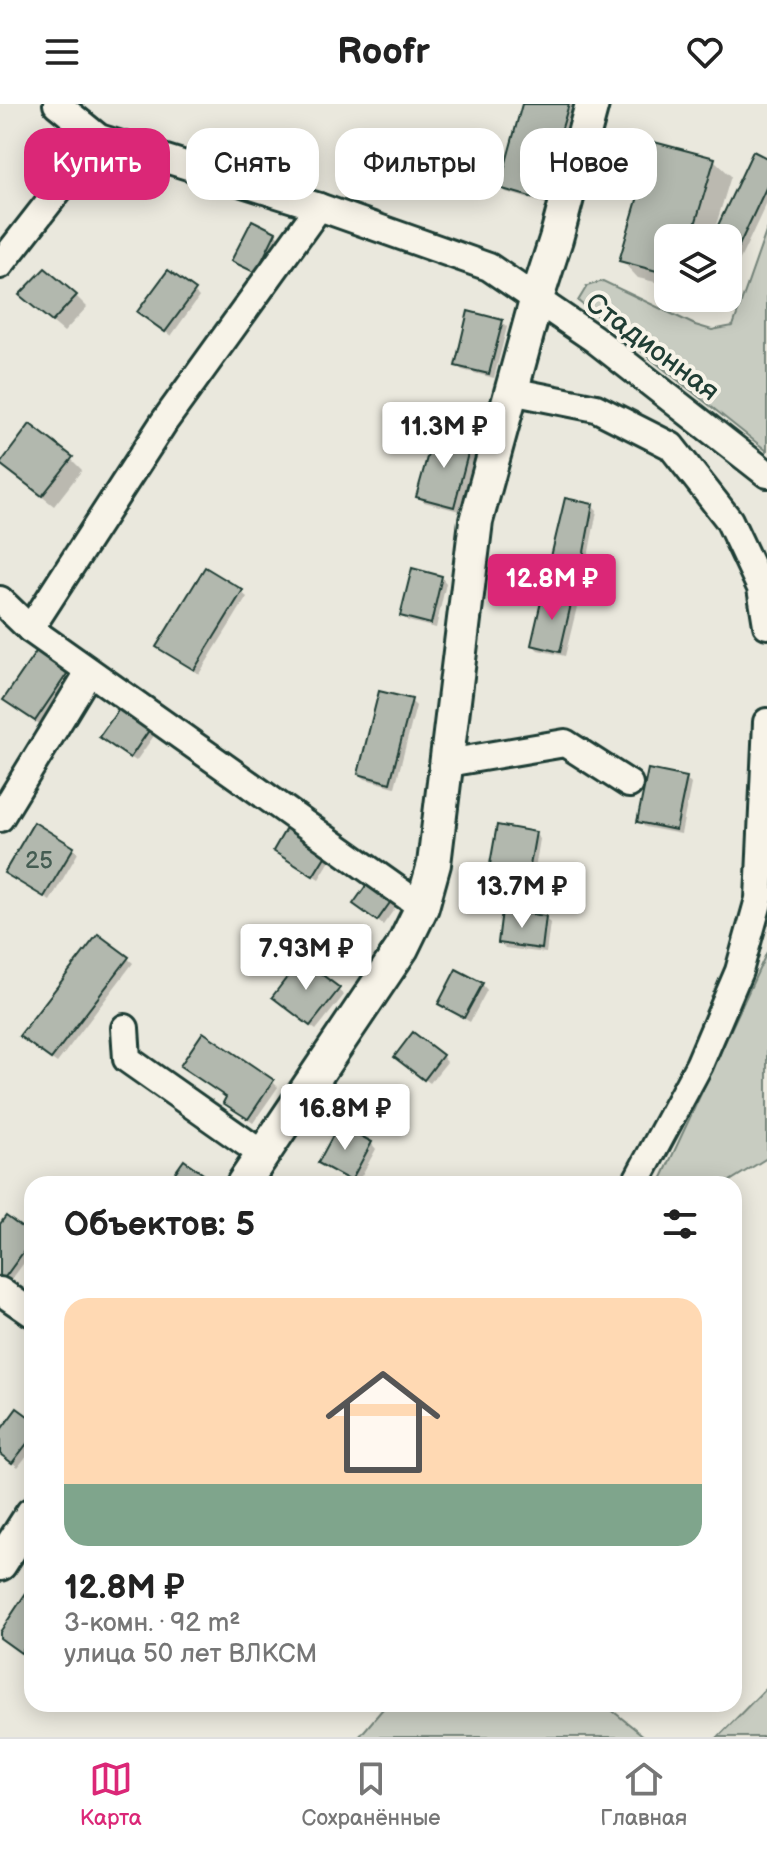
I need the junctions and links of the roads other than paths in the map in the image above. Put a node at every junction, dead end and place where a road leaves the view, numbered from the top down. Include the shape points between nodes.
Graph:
1 (57, 104) edge
2 (592, 104) edge
3 (87, 128) edge
4 (170, 160) edge
5 (51, 200) edge
6 (319, 207) junction
7 (0, 265) edge
8 (536, 301) junction
9 (511, 391) junction
10 (767, 474) edge
11 (0, 600) edge
12 (767, 625) edge
13 (30, 629) junction
14 (89, 672) junction
15 (767, 722) edge
16 (447, 763) junction
17 (629, 784) dead end
18 (0, 818) edge
19 (422, 907) junction
20 (125, 1028) dead end
21 (262, 1154) junction
22 (248, 1176) edge
23 (639, 1176) edge
24 (0, 1291) edge
25 (24, 1308) edge
26 (24, 1526) edge
27 (0, 1564) edge

1 - 3 street
2 - 8 main road
4 - 6 street, Стадионная
5 - 7 street
6 - 8 street, Стадионная via 489,267
6 - 13 street via 164,422
8 - 9 main road
8 - 10 street, Стадионная via 593,338
9 - 12 street via 596,408 671,446 729,520 761,588
9 - 16 main road via 476,521
11 - 13 street
13 - 14 street
14 - 18 street
14 - 19 street
15 - 23 street via 759,899 739,971 699,1065
16 - 17 street via 565,743
16 - 19 main road via 434,864
19 - 21 main road via 402,948
20 - 21 street via 127,1059
21 - 22 main road
24 - 25 street
26 - 27 main road

